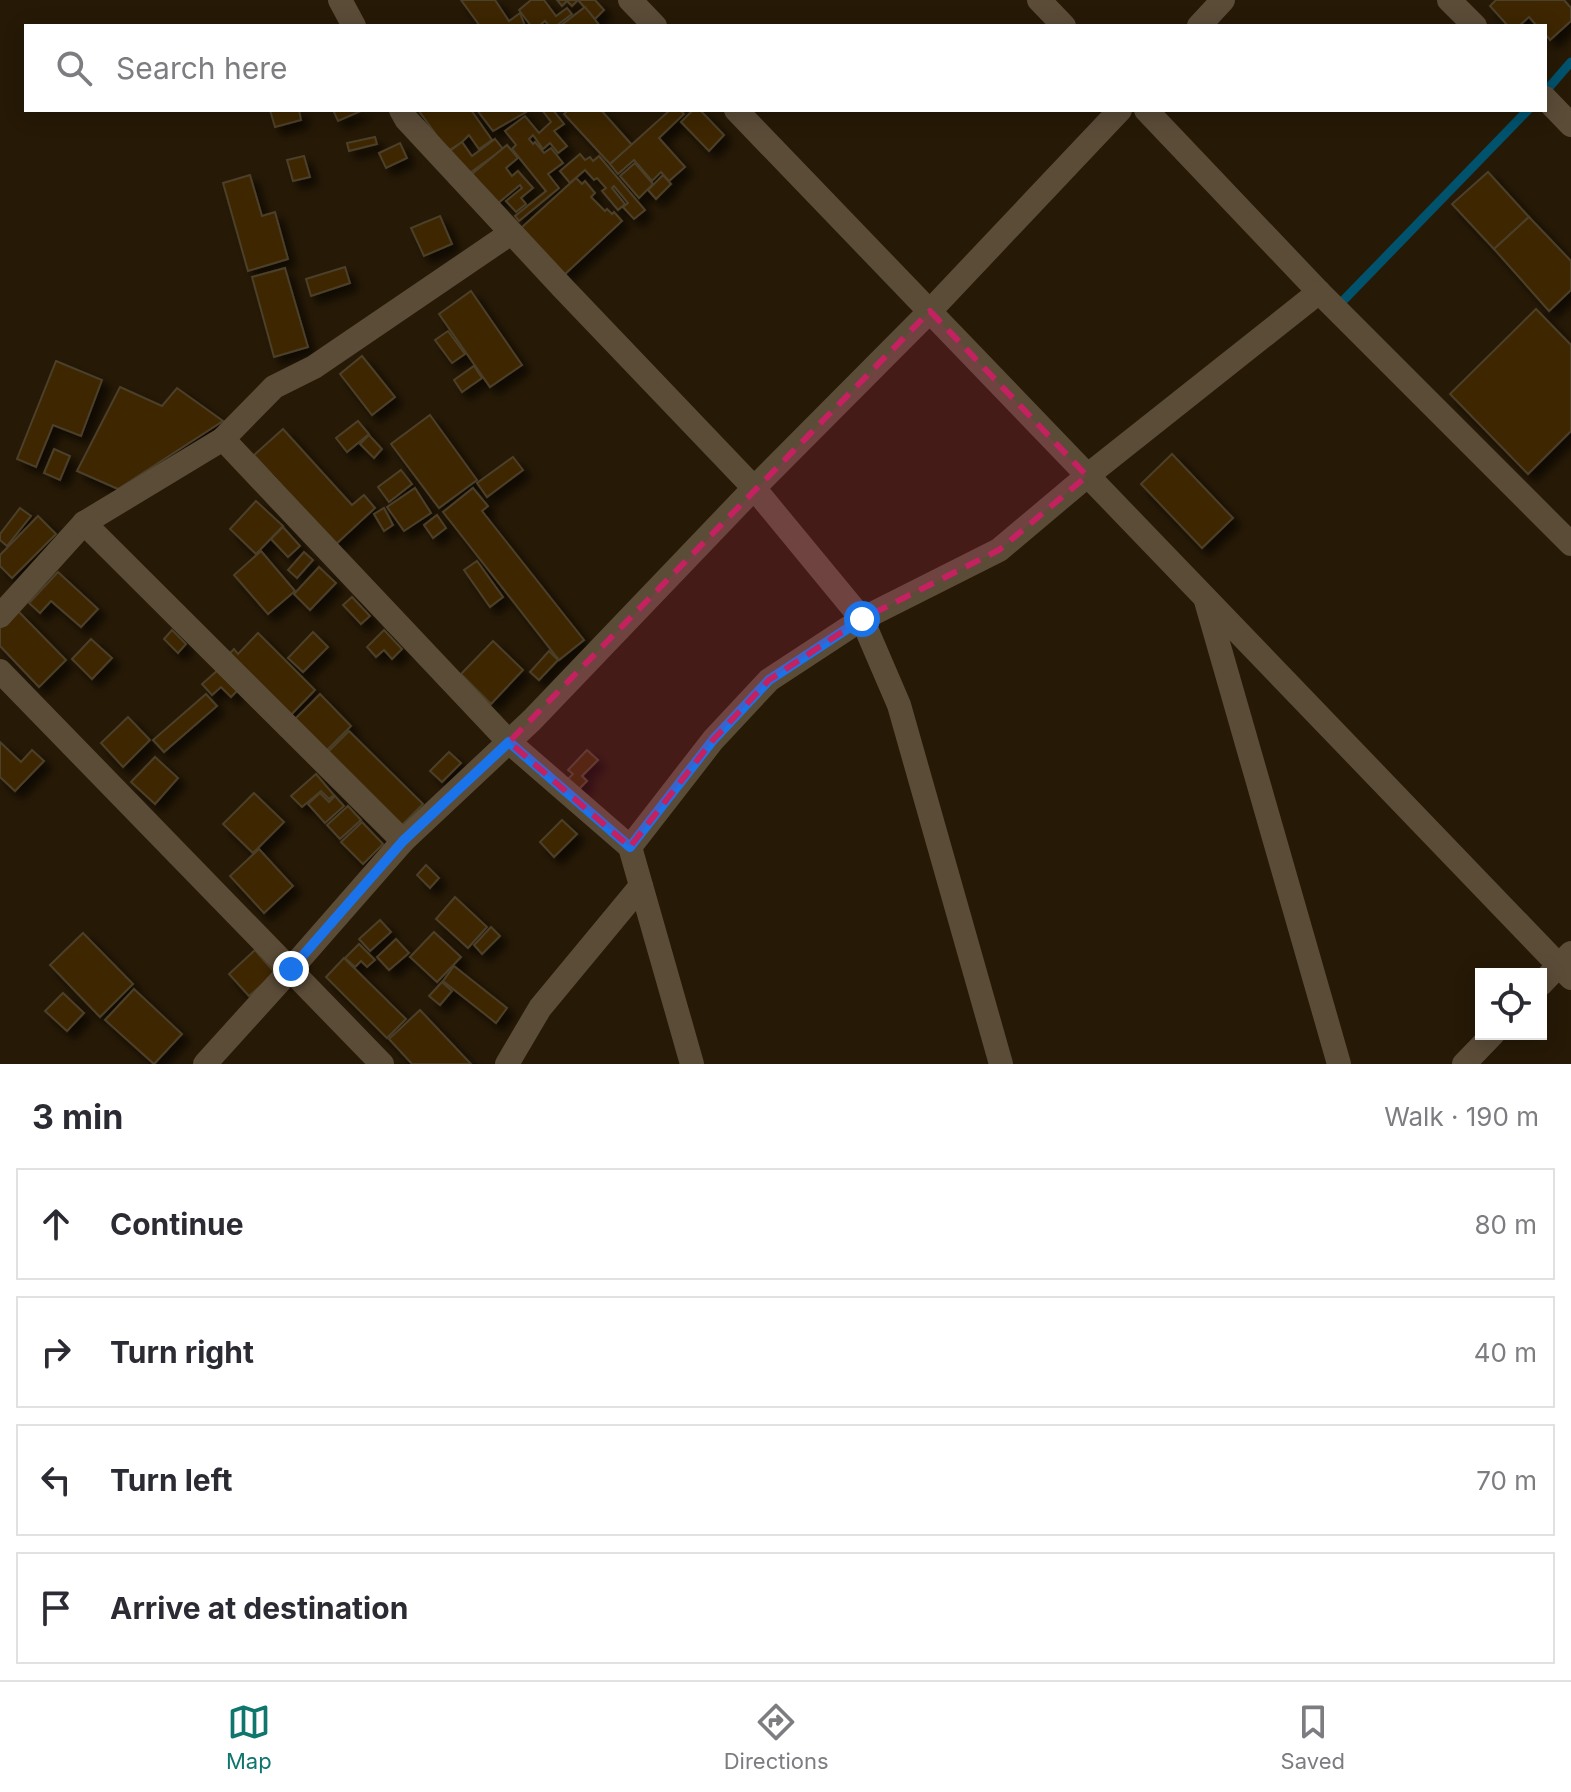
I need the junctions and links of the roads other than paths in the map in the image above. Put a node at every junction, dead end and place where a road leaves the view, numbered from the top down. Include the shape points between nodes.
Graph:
1 (340, 0) edge
2 (630, 0) edge
3 (1039, 0) edge
4 (1223, 0) edge
5 (1449, 0) edge
6 (353, 24) edge
7 (653, 24) edge
8 (1062, 24) edge
9 (1201, 24) edge
10 (1473, 24) edge
11 (1547, 100) edge
12 (402, 112) edge
13 (738, 112) edge
14 (1118, 112) edge
15 (1148, 112) edge
16 (1571, 125) edge
17 (511, 233) junction
18 (1319, 292) junction
19 (930, 311) junction
20 (223, 439) junction
21 (1087, 476) junction
22 (754, 488) junction
23 (84, 523) junction
24 (1571, 544) edge
25 (1205, 598) junction
26 (0, 616) edge
27 (862, 619) junction
28 (0, 671) edge
29 (509, 742) junction
30 (403, 841) junction
31 (630, 847) junction
32 (641, 886) junction
33 (1567, 965) edge
34 (291, 969) junction
35 (1547, 980) edge
36 (1487, 1040) edge
37 (205, 1064) edge
38 (382, 1064) edge
39 (507, 1064) edge
40 (692, 1064) edge
41 (1001, 1064) edge
42 (1339, 1064) edge
43 (1464, 1064) edge

1 - 6 street
2 - 7 street
3 - 8 street
4 - 9 street
5 - 10 street
11 - 16 street
12 - 17 street
13 - 19 street
14 - 19 street
15 - 18 street
17 - 20 street via 314,367 274,387
17 - 22 street
18 - 21 street
18 - 24 street
19 - 21 street
19 - 22 street
20 - 23 street
20 - 29 street
21 - 25 street
21 - 27 street via 999,550
22 - 27 street
22 - 29 street
23 - 26 street
23 - 30 street
25 - 33 street
25 - 42 street
27 - 31 street via 769,680 713,740
27 - 41 street via 899,705
28 - 34 street
29 - 30 street
29 - 31 street
30 - 34 street
31 - 32 street
32 - 39 street via 540,1008
32 - 40 street
33 - 35 street
34 - 37 street
34 - 38 street
36 - 43 street

